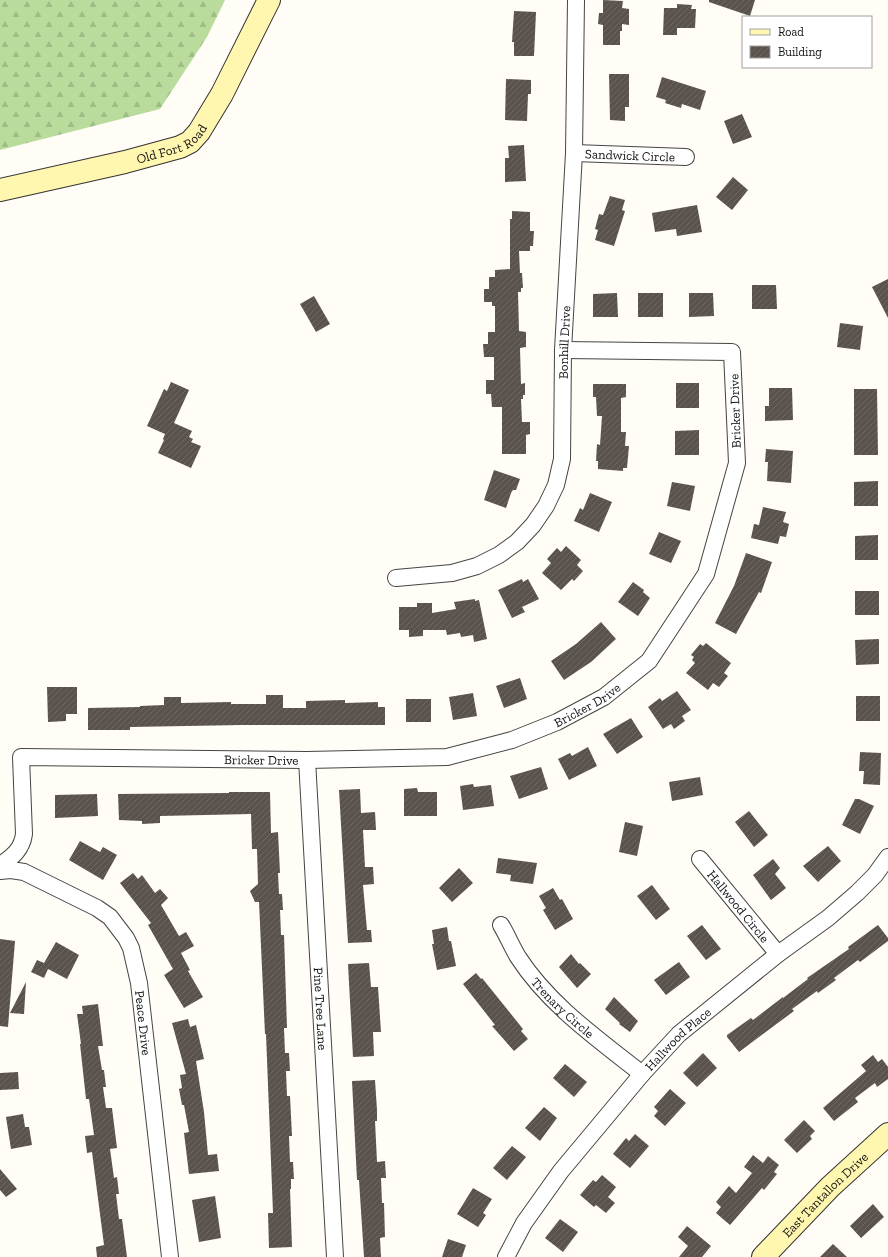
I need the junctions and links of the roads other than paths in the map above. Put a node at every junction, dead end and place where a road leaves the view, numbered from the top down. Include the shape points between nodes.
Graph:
1 (269, 0) edge
2 (576, 0) edge
3 (574, 153) junction
4 (686, 157) dead end
5 (0, 190) edge
6 (563, 350) junction
7 (396, 578) dead end
8 (307, 760) junction
9 (888, 857) edge
10 (700, 859) dead end
11 (0, 865) edge
12 (0, 871) edge
13 (501, 925) dead end
14 (778, 954) junction
15 (642, 1074) junction
16 (888, 1134) edge
17 (170, 1257) edge
18 (335, 1257) edge
19 (506, 1257) edge
20 (763, 1257) edge

1 - 5 main road, Old Fort Road via 222,94 190,142 126,162
2 - 3 street, Bonhill Drive
3 - 4 street, Sandwick Circle
3 - 6 street, Bonhill Drive
6 - 7 street, Bonhill Drive via 562,459 556,486 533,525 499,555 477,566 452,572
6 - 8 street, Bricker Drive via 732,352 737,463 706,574 649,661 604,697 557,722 512,740 447,757
8 - 11 street, Bricker Drive via 21,757 23,840 15,854
8 - 18 street, Pine Tree Lane
9 - 14 street, Hallwood Place via 876,875 857,893 828,918
10 - 14 street, Hallwood Circle
12 - 17 street, Peace Drive via 24,872 97,908 110,917 131,948 139,983
13 - 15 street, Trenary Circle via 518,957 554,1001
14 - 15 street, Hallwood Place via 679,1034
15 - 19 street, Hallwood Place via 556,1177 524,1223
16 - 20 main road, East Tantallon Drive via 830,1187

